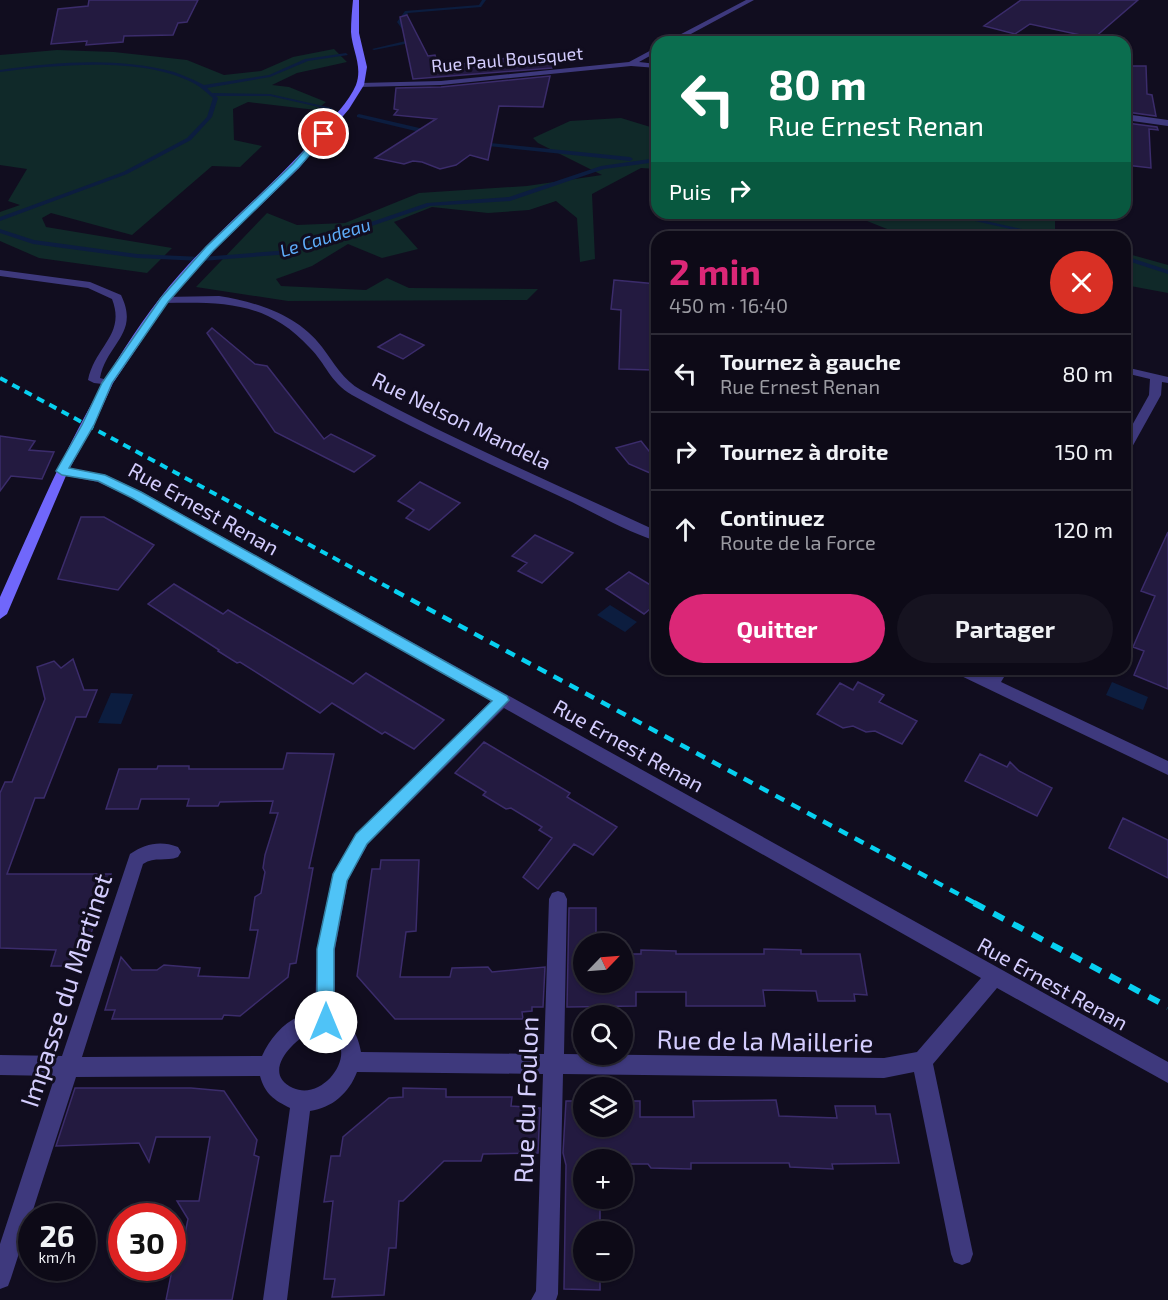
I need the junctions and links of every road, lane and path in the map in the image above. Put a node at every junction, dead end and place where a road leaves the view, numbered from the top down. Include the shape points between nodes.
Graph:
1 (356, 0) edge
2 (751, 0) edge
3 (682, 36) edge
4 (651, 53) edge
5 (631, 64) junction
6 (651, 66) edge
7 (360, 85) junction
8 (1131, 118) edge
9 (1168, 123) edge
10 (0, 273) edge
11 (164, 300) junction
12 (1131, 371) edge
13 (1162, 378) edge
14 (107, 383) junction
15 (1131, 438) edge
16 (62, 471) junction
17 (651, 533) edge
18 (0, 614) edge
19 (973, 675) edge
20 (997, 675) edge
21 (992, 684) junction
22 (502, 700) junction
23 (1168, 768) edge
24 (172, 852) dead end
25 (558, 899) dead end
26 (995, 976) junction
27 (326, 1022) junction
28 (922, 1060) junction
29 (351, 1062) junction
30 (552, 1063) junction
31 (0, 1065) edge
32 (68, 1066) junction
33 (270, 1066) junction
34 (1168, 1073) edge
35 (301, 1102) junction
36 (962, 1254) dead end
37 (0, 1278) edge
38 (274, 1300) edge
39 (543, 1300) edge

1 - 7 street via 355,33 363,67
2 - 3 street
4 - 5 street
5 - 6 street, Rue Paul Bousquet
5 - 7 street, Rue Paul Bousquet via 441,83
7 - 11 street via 296,166 209,249
8 - 9 street
10 - 14 street via 90,285 117,297 123,315 115,337 95,366 94,380
11 - 14 street
11 - 17 street, Rue Nelson Mandela via 219,299 250,304 295,326 317,348 331,371 354,391
12 - 13 street
13 - 15 street
14 - 16 street
16 - 18 street
16 - 22 street, Rue Ernest Renan via 101,478 136,495
19 - 21 street
20 - 21 street
21 - 23 street
22 - 26 street, Rue Ernest Renan
22 - 27 street via 362,839 339,879 326,949
24 - 32 street, Impasse du Martinet via 148,851 136,859
25 - 30 street, Rue du Foulon
26 - 28 street
26 - 34 street, Rue Ernest Renan
27 - 29 street via 344,1032
27 - 33 street via 300,1024 289,1032 279,1042
28 - 30 street, Rue de la Maillerie via 884,1068
28 - 36 street
29 - 30 street, Rue de la Maillerie
29 - 35 street via 347,1075 333,1091
30 - 39 street, Rue du Foulon via 547,1294
31 - 32 street
32 - 33 street
32 - 37 street, Impasse du Martinet
33 - 35 street via 278,1090
35 - 38 street

